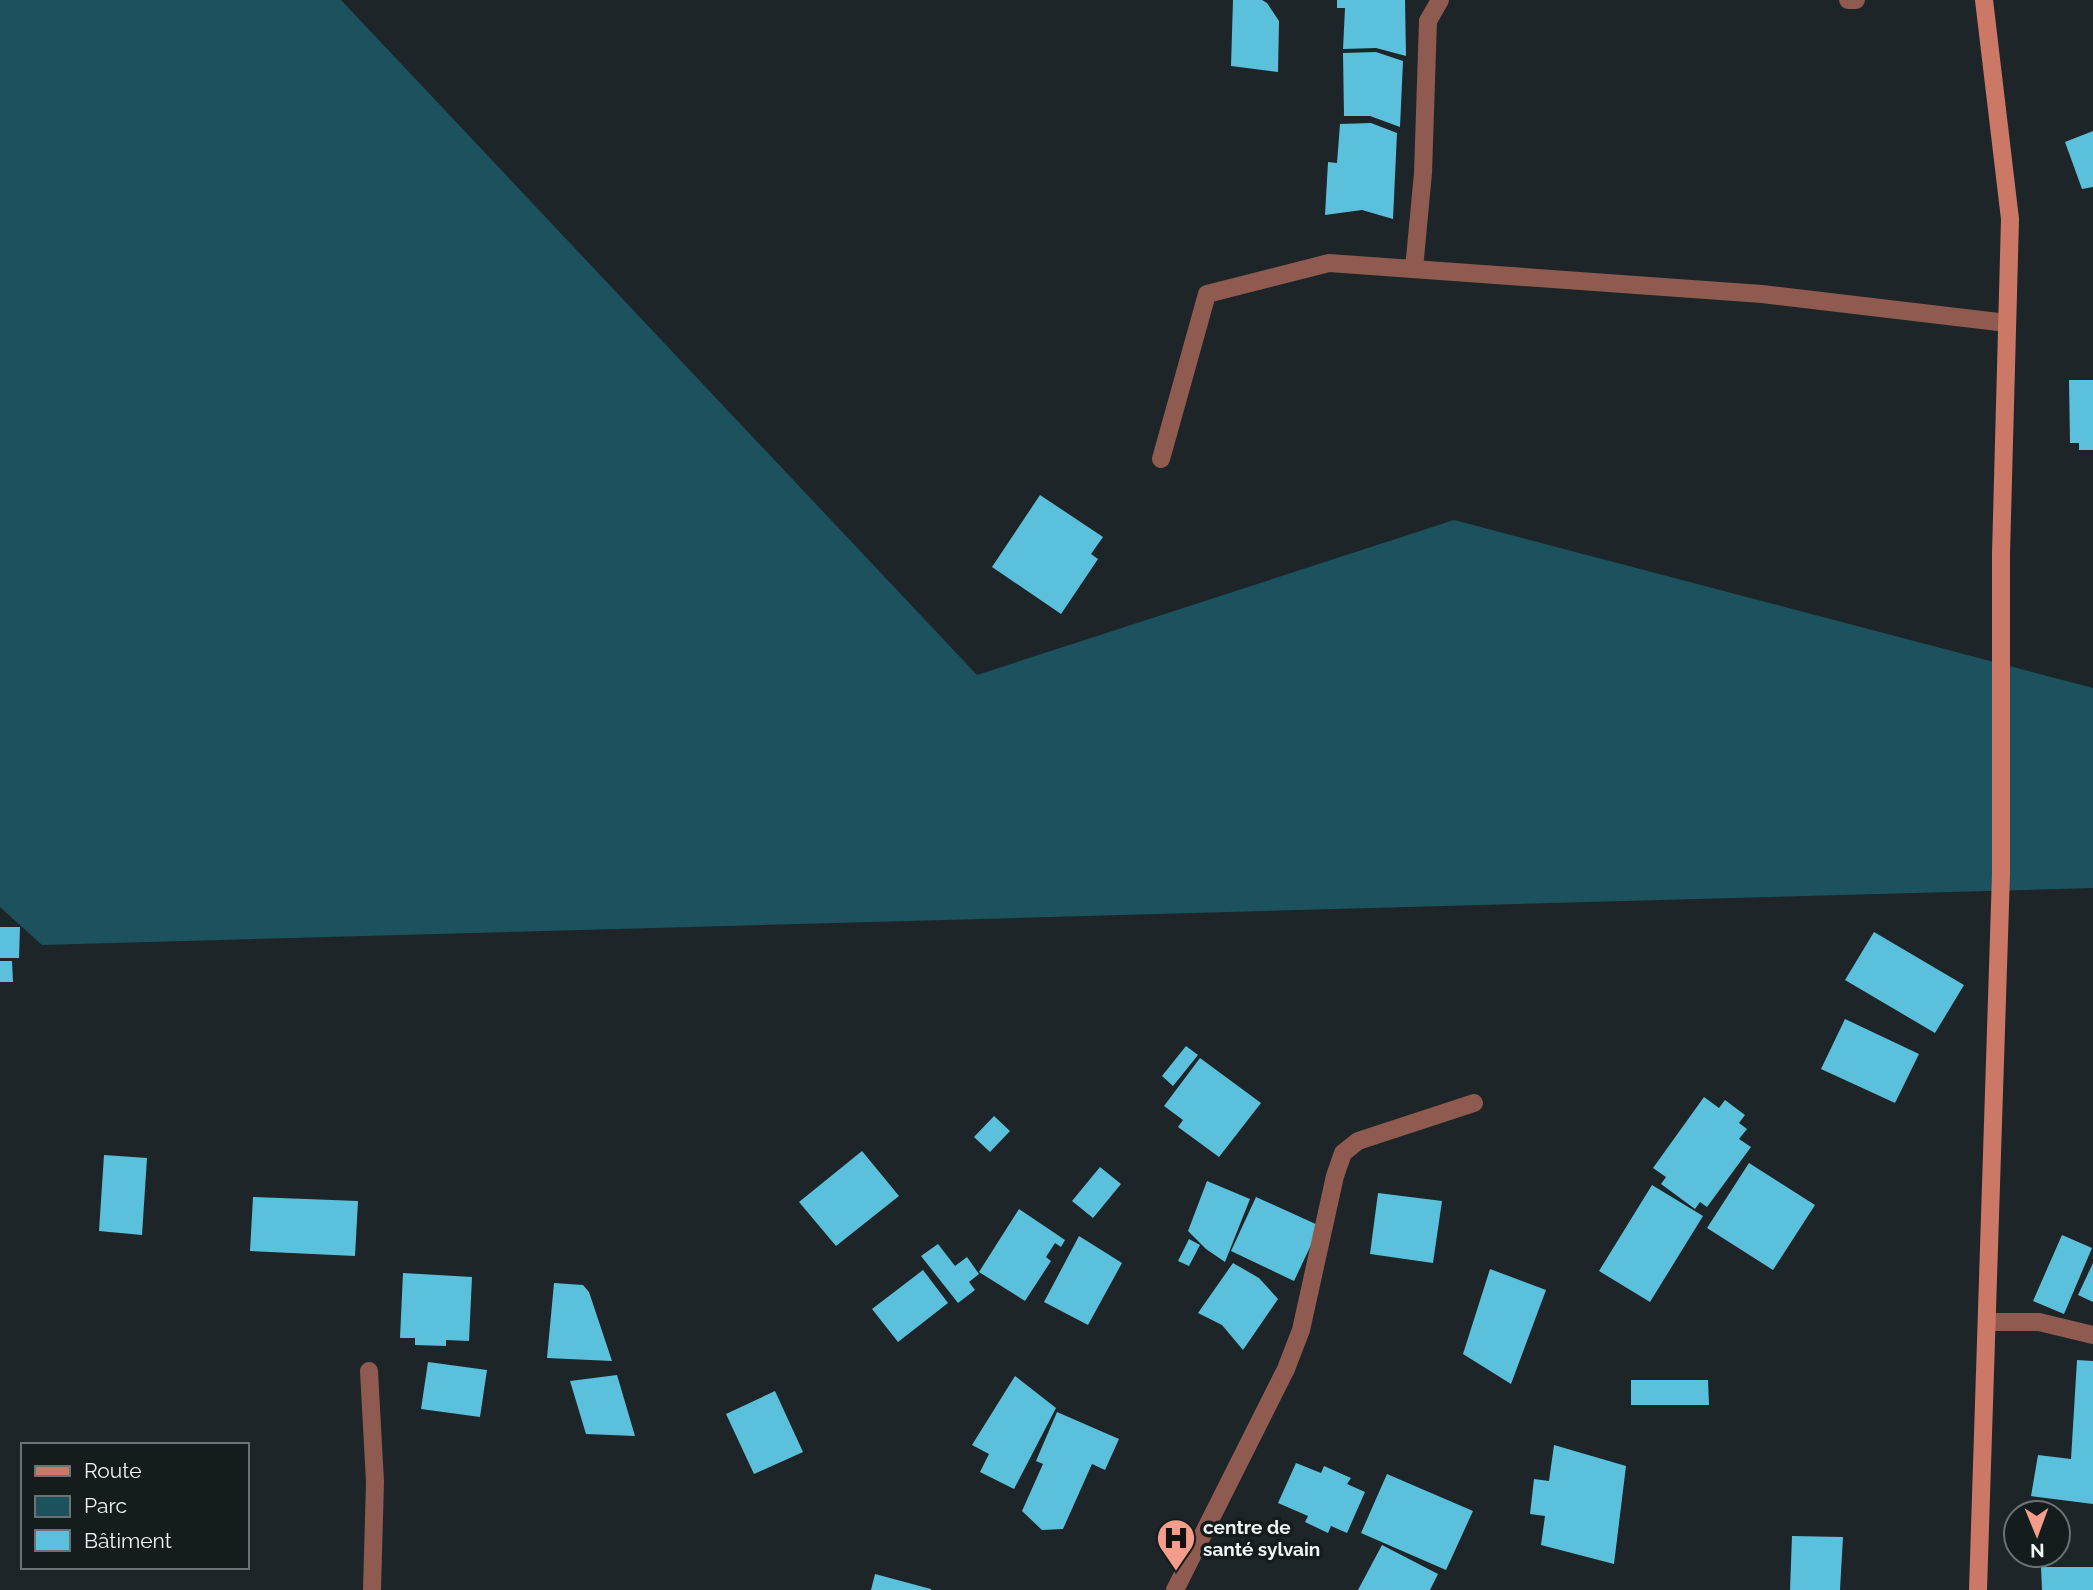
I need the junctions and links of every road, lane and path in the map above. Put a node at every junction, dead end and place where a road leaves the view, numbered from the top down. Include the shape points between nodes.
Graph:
1 (1440, 0) edge
2 (1848, 0) edge
3 (1856, 0) edge
4 (1983, 0) edge
5 (1414, 269) junction
6 (2007, 323) junction
7 (1161, 459) dead end
8 (1475, 1103) dead end
9 (1988, 1322) junction
10 (2093, 1335) edge
11 (369, 1371) dead end
12 (372, 1590) edge
13 (1175, 1590) edge
14 (1978, 1590) edge

1 - 5 street via 1428,21 1423,173
2 - 3 street
4 - 6 street via 2010,219
5 - 6 street via 1762,294
5 - 7 street via 1329,262 1207,294
6 - 9 street via 2001,874
8 - 13 street via 1358,1141 1342,1153 1301,1330 1286,1369
9 - 10 street via 2039,1322
9 - 14 street
11 - 12 street via 375,1482

